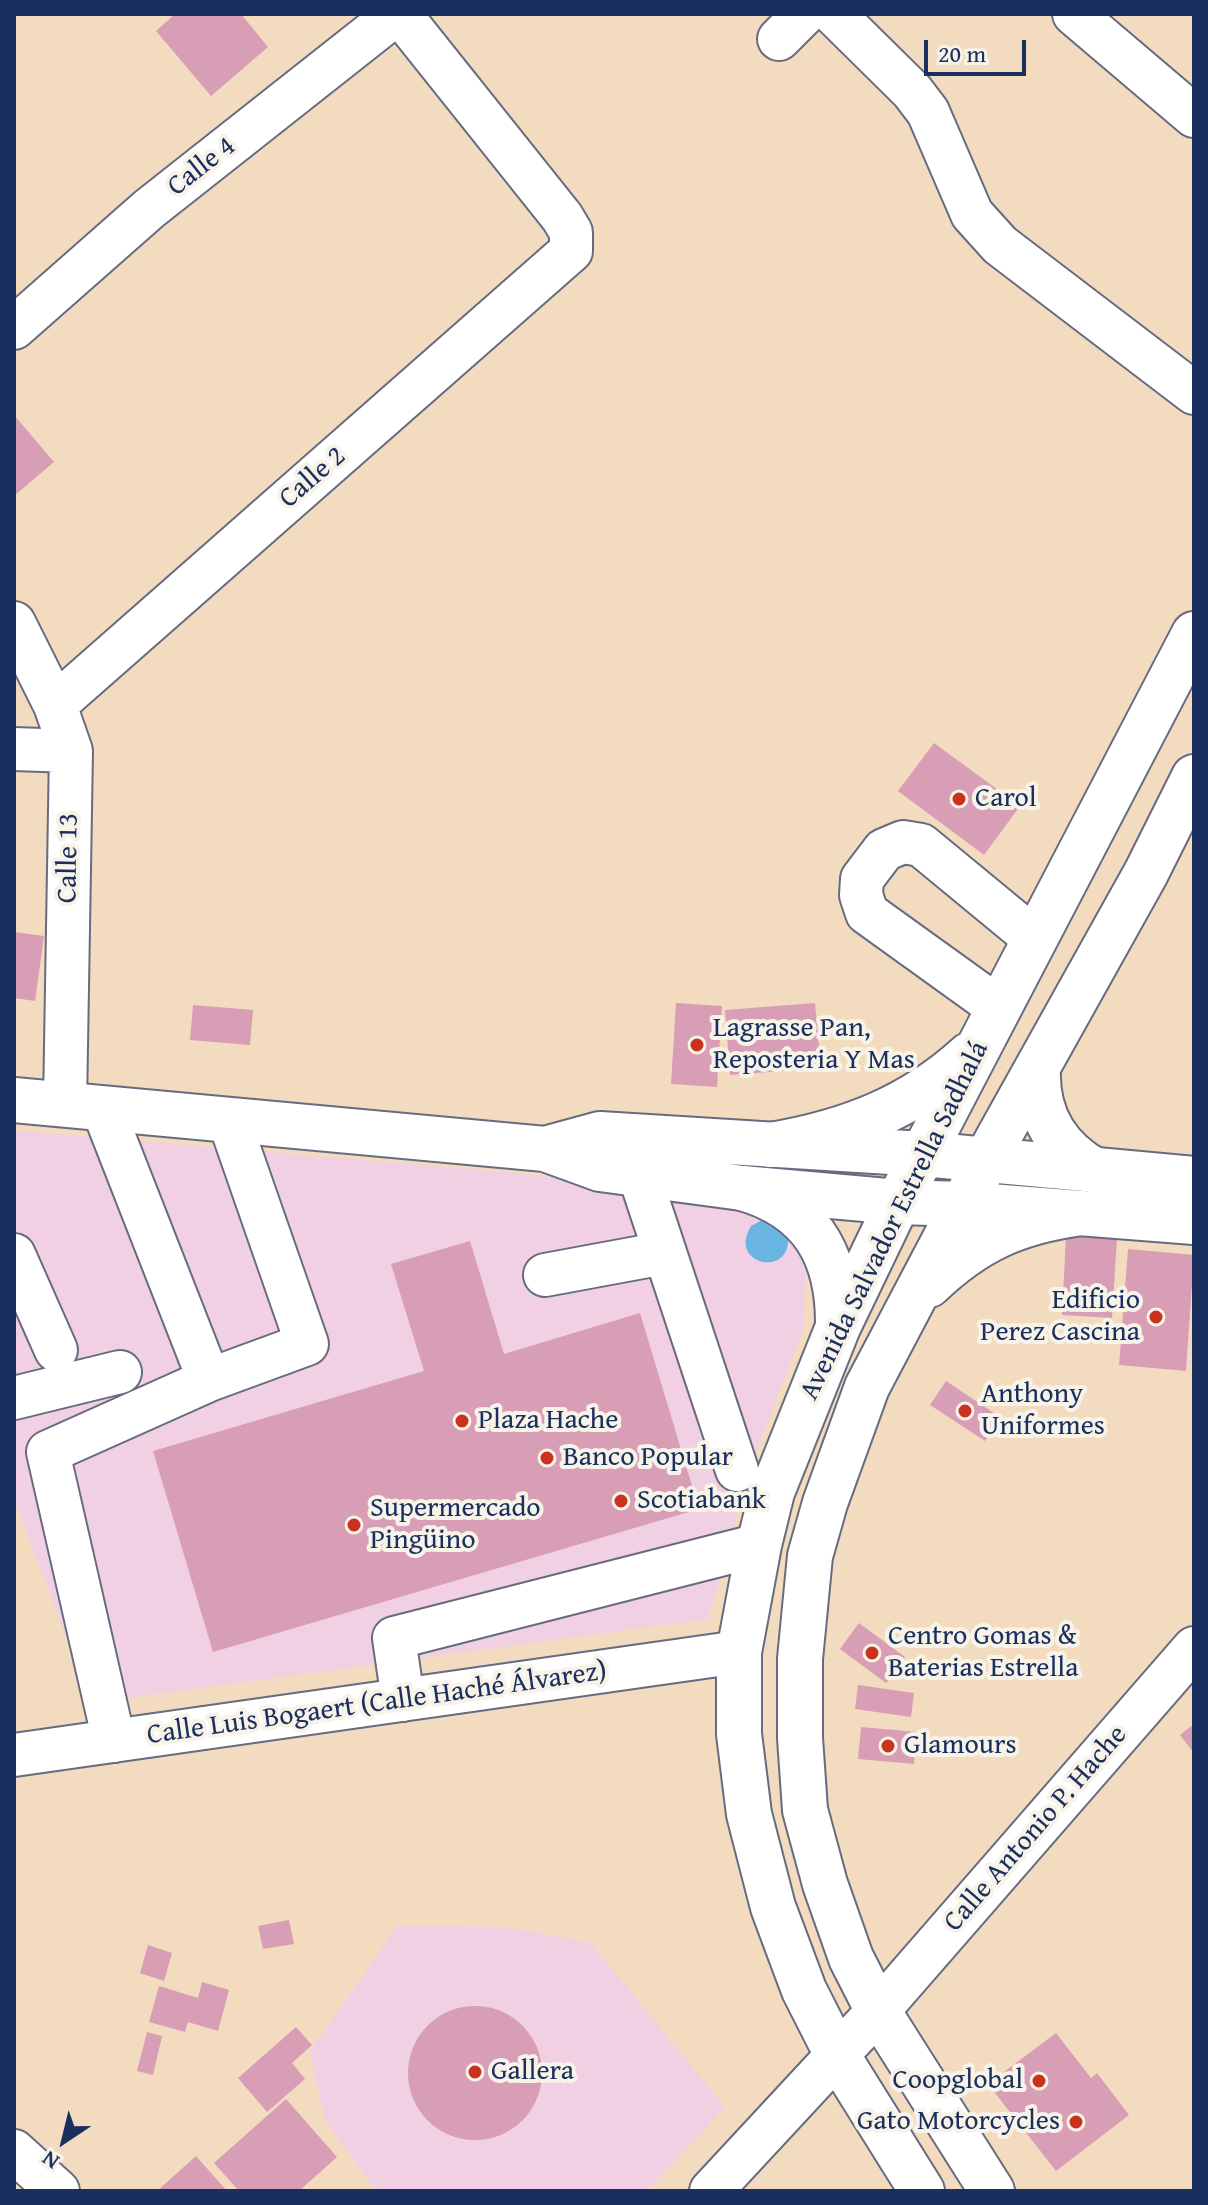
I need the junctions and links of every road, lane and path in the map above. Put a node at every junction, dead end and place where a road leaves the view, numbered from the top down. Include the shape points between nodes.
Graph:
1 (398, 14) edge
2 (834, 14) edge
3 (1074, 14) edge
4 (1194, 116) edge
5 (14, 328) edge
6 (1194, 393) edge
7 (14, 623) edge
8 (1194, 634) edge
9 (55, 705) junction
10 (14, 749) edge
11 (71, 751) junction
12 (1188, 803) edge
13 (1035, 939) junction
14 (989, 1027) junction
15 (1038, 1069) junction
16 (14, 1100) edge
17 (84, 1107) junction
18 (229, 1120) junction
19 (771, 1145) junction
20 (545, 1149) junction
21 (923, 1154) junction
22 (986, 1161) junction
23 (1096, 1171) junction
24 (639, 1174) junction
25 (1194, 1179) edge
26 (742, 1188) junction
27 (898, 1202) junction
28 (964, 1204) junction
29 (1081, 1213) junction
30 (1194, 1222) edge
31 (664, 1253) junction
32 (14, 1255) edge
33 (545, 1275) dead end
34 (901, 1322) junction
35 (838, 1327) junction
36 (56, 1350) dead end
37 (120, 1372) dead end
38 (209, 1380) junction
39 (14, 1398) edge
40 (737, 1470) dead end
41 (759, 1545) junction
42 (1194, 1648) edge
43 (739, 1652) junction
44 (403, 1700) junction
45 (114, 1741) junction
46 (14, 1755) edge
47 (878, 2011) junction
48 (837, 2055) junction
49 (14, 2151) edge
50 (58, 2191) edge
51 (711, 2191) edge
52 (922, 2191) edge
53 (992, 2191) edge

1 - 5 street, Calle 4 via 149,209
1 - 9 street, Calle 2 via 562,217 571,232 571,251
2 - 6 street via 928,112 972,214 1000,245
3 - 4 street
7 - 9 street, Calle 13
8 - 13 main road, Avenida Salvador Estrella Sadhalá
9 - 11 street, Calle 13
10 - 11 street
11 - 17 street, Calle 13
12 - 15 main road, Avenida Salvador Estrella Sadhalá
13 - 14 main road, Avenida Salvador Estrella Sadhalá
13 - 14 street via 921,845 903,842 884,850 862,879 867,913
14 - 19 main road via 934,1084 883,1113 829,1134
14 - 21 main road, Avenida Salvador Estrella Sadhalá
15 - 22 main road, Avenida Salvador Estrella Sadhalá
15 - 23 main road via 1039,1100 1050,1129 1070,1153
16 - 17 main road
17 - 18 main road
17 - 38 street
18 - 20 main road
18 - 38 street via 307,1344
19 - 20 main road via 600,1134
19 - 21 main road
20 - 24 main road via 600,1169
21 - 22 main road
21 - 27 main road, Avenida Salvador Estrella Sadhalá
22 - 23 main road
22 - 28 main road, Avenida Salvador Estrella Sadhalá
23 - 25 main road
24 - 26 main road
24 - 31 street
26 - 27 main road
26 - 35 main road via 781,1203 811,1230 831,1266
27 - 28 main road
27 - 35 main road, Avenida Salvador Estrella Sadhalá
28 - 29 main road
28 - 34 main road, Avenida Salvador Estrella Sadhalá
29 - 30 main road
29 - 34 main road via 1033,1221 978,1246 931,1283
31 - 33 street
31 - 40 street
32 - 36 street
34 - 47 main road, Avenida Salvador Estrella Sadhalá via 867,1387 825,1503 810,1556 800,1659 805,1810 851,1958
35 - 41 main road, Avenida Salvador Estrella Sadhalá via 772,1492
37 - 39 street
38 - 45 street via 48,1452
41 - 43 main road, Avenida Salvador Estrella Sadhalá
41 - 44 street via 394,1638
42 - 47 street, Calle Antonio P. Hache
43 - 44 street, Calle Luis Bogaert (Calle Haché Álvarez)
43 - 48 main road, Avenida Salvador Estrella Sadhalá via 739,1734 749,1814 773,1907 804,1990
44 - 45 street, Calle Luis Bogaert (Calle Haché Álvarez)
45 - 46 street, Calle Luis Bogaert (Calle Haché Álvarez)
47 - 48 street, Calle Antonio P. Hache
47 - 53 main road, Avenida Salvador Estrella Sadhalá
48 - 51 street, Calle Antonio P. Hache
48 - 52 main road, Avenida Salvador Estrella Sadhalá
49 - 50 street

